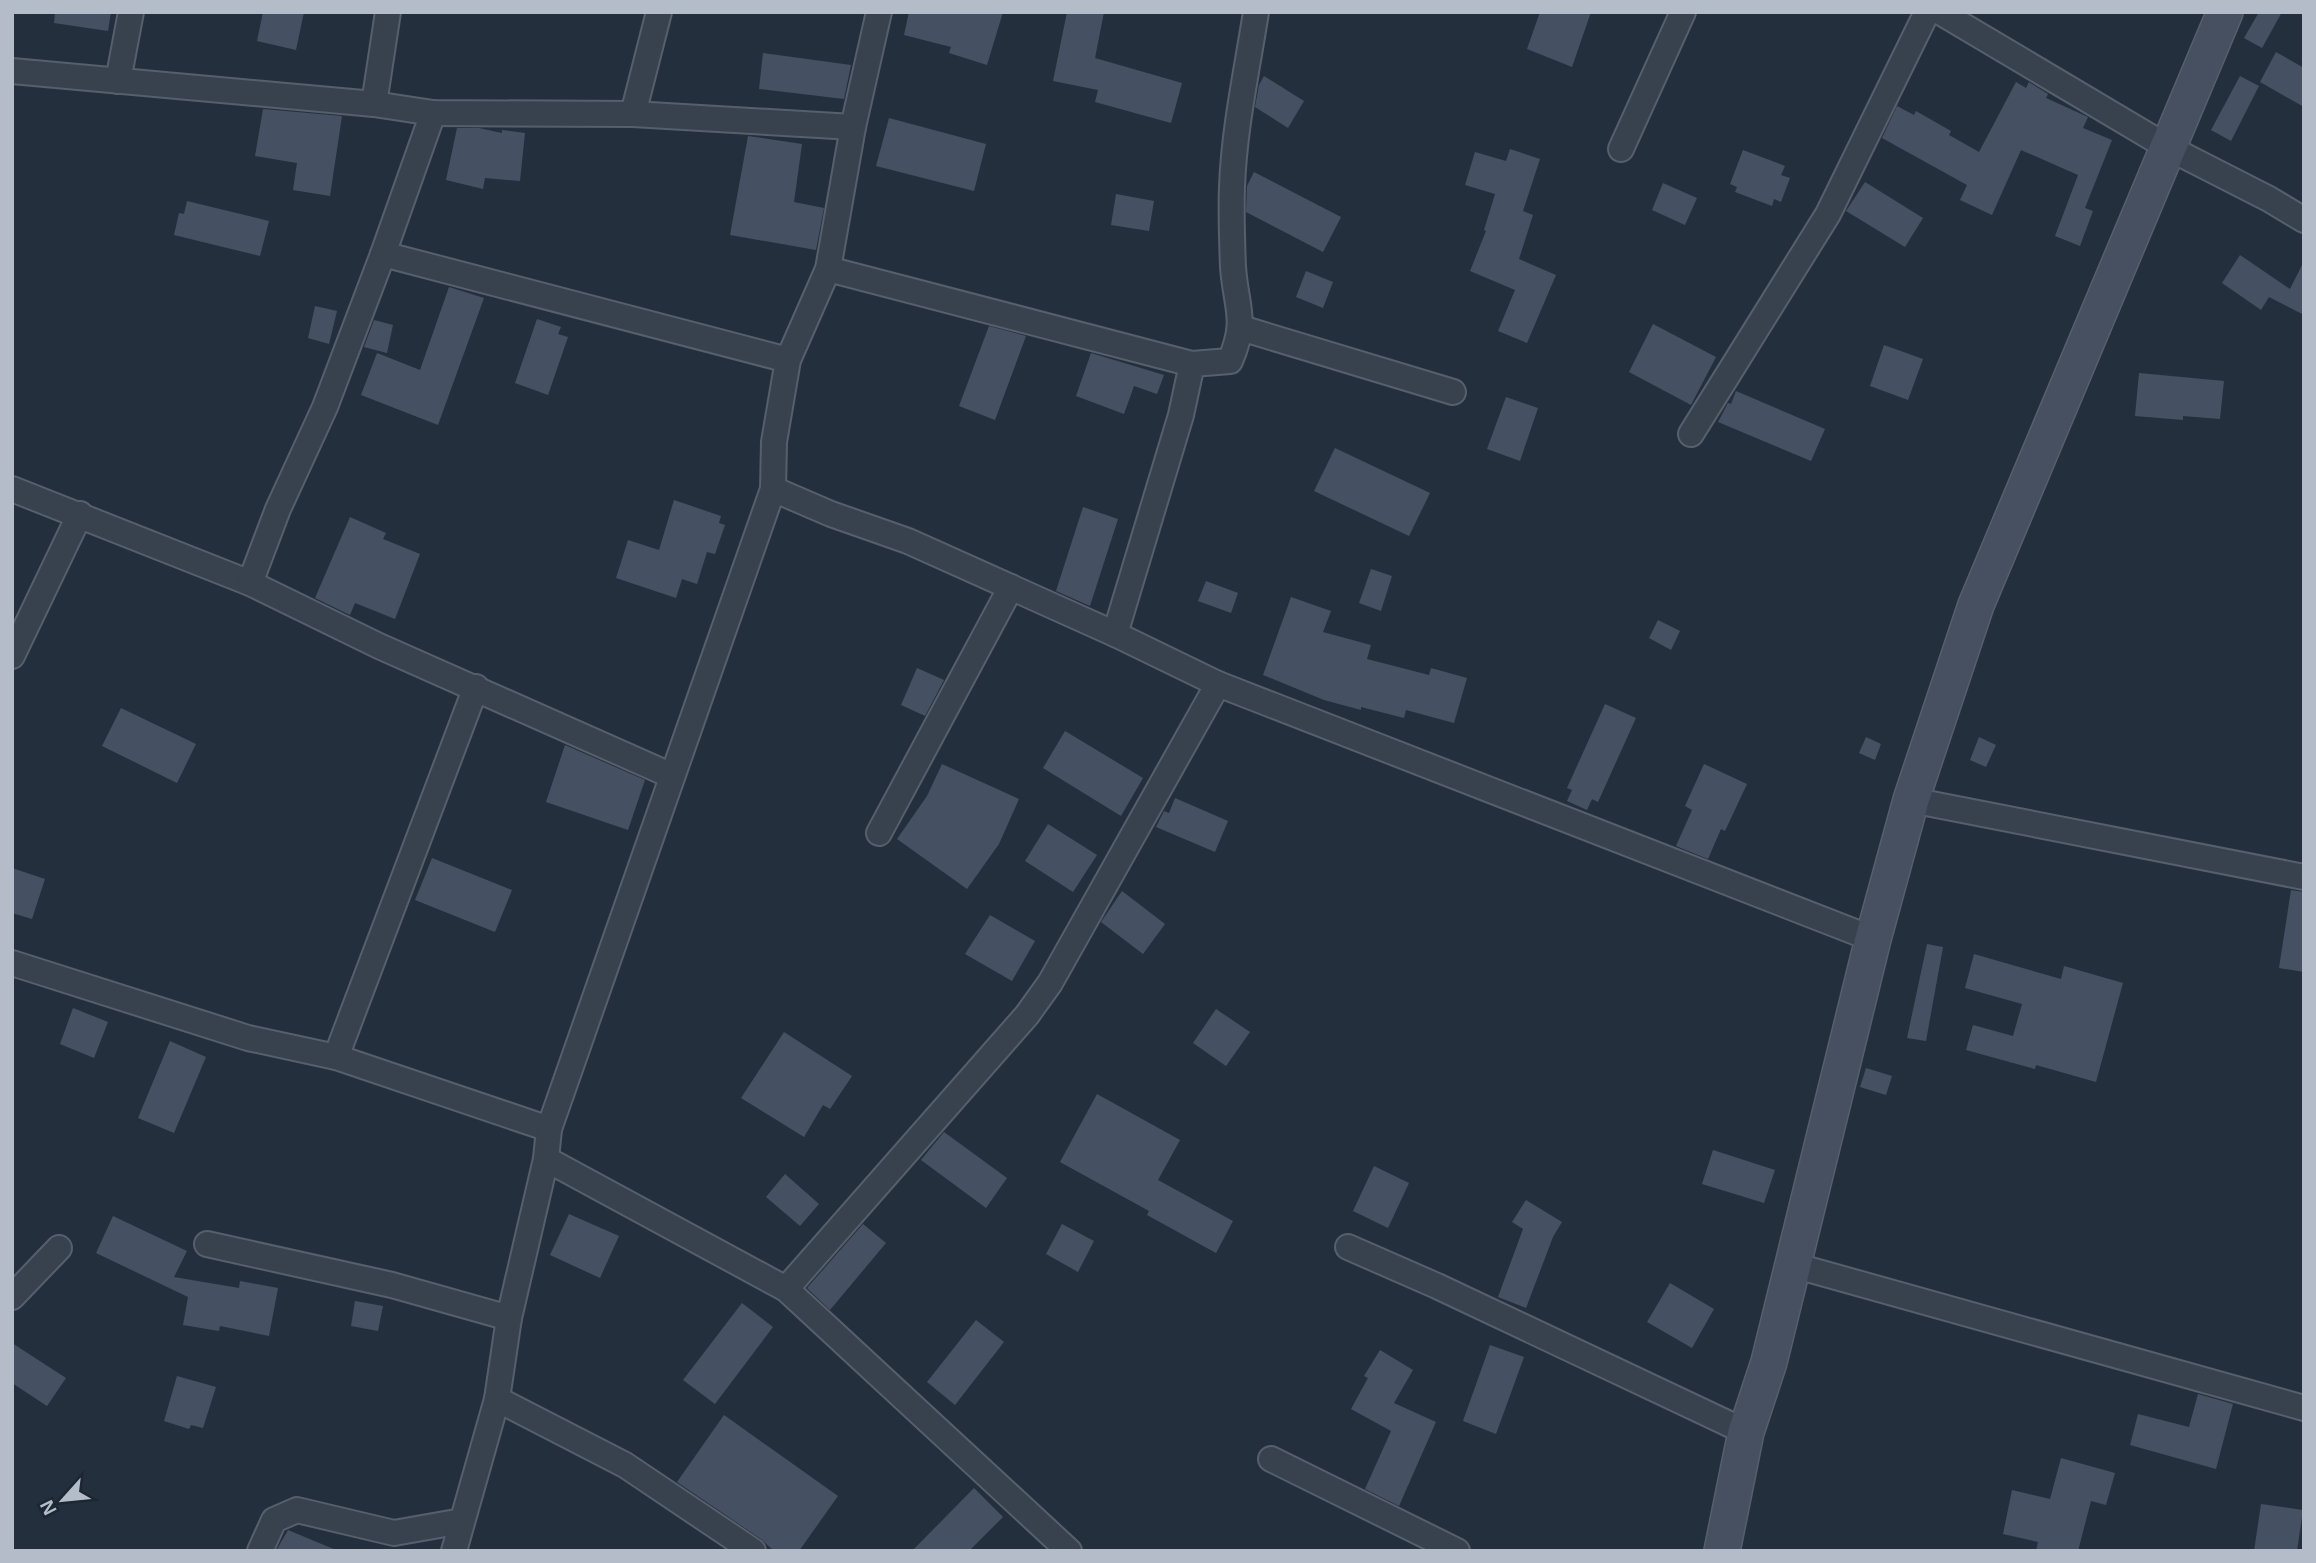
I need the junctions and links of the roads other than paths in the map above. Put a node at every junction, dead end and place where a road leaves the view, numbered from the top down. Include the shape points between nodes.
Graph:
1 (131, 12) edge
2 (388, 12) edge
3 (659, 12) edge
4 (879, 12) edge
5 (1256, 12) edge
6 (1683, 12) edge
7 (1927, 12) edge
8 (1940, 12) edge
9 (2225, 12) edge
10 (12, 71) edge
11 (118, 81) junction
12 (374, 104) junction
13 (433, 113) junction
14 (633, 114) junction
15 (853, 127) junction
16 (2169, 148) junction
17 (1621, 149) dead end
18 (2304, 220) edge
19 (383, 254) junction
20 (828, 269) junction
21 (1241, 328) junction
22 (788, 360) junction
23 (1192, 364) junction
24 (1453, 392) dead end
25 (1691, 434) dead end
26 (12, 489) edge
27 (773, 489) junction
28 (80, 514) junction
29 (250, 583) junction
30 (1011, 587) junction
31 (1115, 634) junction
32 (12, 656) edge
33 (1218, 684) junction
34 (476, 687) junction
35 (670, 775) junction
36 (1911, 800) junction
37 (879, 833) dead end
38 (2304, 877) edge
39 (1873, 939) junction
40 (12, 963) edge
41 (336, 1057) junction
42 (549, 1129) junction
43 (546, 1159) junction
44 (207, 1244) dead end
45 (1348, 1247) dead end
46 (59, 1248) dead end
47 (1793, 1265) junction
48 (786, 1289) junction
49 (12, 1297) edge
50 (509, 1318) junction
51 (497, 1399) junction
52 (2304, 1408) edge
53 (1746, 1432) junction
54 (1271, 1459) dead end
55 (462, 1521) junction
56 (260, 1551) edge
57 (454, 1551) edge
58 (753, 1551) edge
59 (1069, 1551) edge
60 (1457, 1551) edge
61 (1722, 1551) edge

1 - 11 street
2 - 12 street
3 - 14 street
4 - 15 street
5 - 21 street via 1232,186 1233,267
6 - 17 street
7 - 25 street via 1828,214
8 - 16 street
9 - 16 street
10 - 11 street
11 - 12 street
12 - 13 street
13 - 14 street
13 - 19 street
14 - 15 street
15 - 20 street
16 - 18 street
16 - 36 street via 1976,605
19 - 22 street
19 - 29 street via 325,407
20 - 22 street
20 - 23 street
21 - 23 street via 1230,361
21 - 24 street
22 - 27 street via 774,442
23 - 31 street
26 - 28 street
27 - 30 street
27 - 35 street
28 - 29 street
28 - 32 street
29 - 34 street
30 - 31 street
30 - 37 street
31 - 33 street
33 - 39 street
33 - 48 street via 1050,983
34 - 35 street
34 - 41 street
35 - 42 street
36 - 38 street
36 - 39 street
39 - 47 street
40 - 41 street via 248,1038
41 - 42 street
42 - 43 street
43 - 48 street
43 - 50 street
44 - 50 street via 392,1285
45 - 53 street
46 - 49 street
47 - 52 street
47 - 53 street
48 - 59 street
50 - 51 street
51 - 55 street
51 - 58 street via 625,1465
53 - 61 street
54 - 60 street
55 - 56 street via 394,1533 298,1510 274,1520
55 - 57 street

